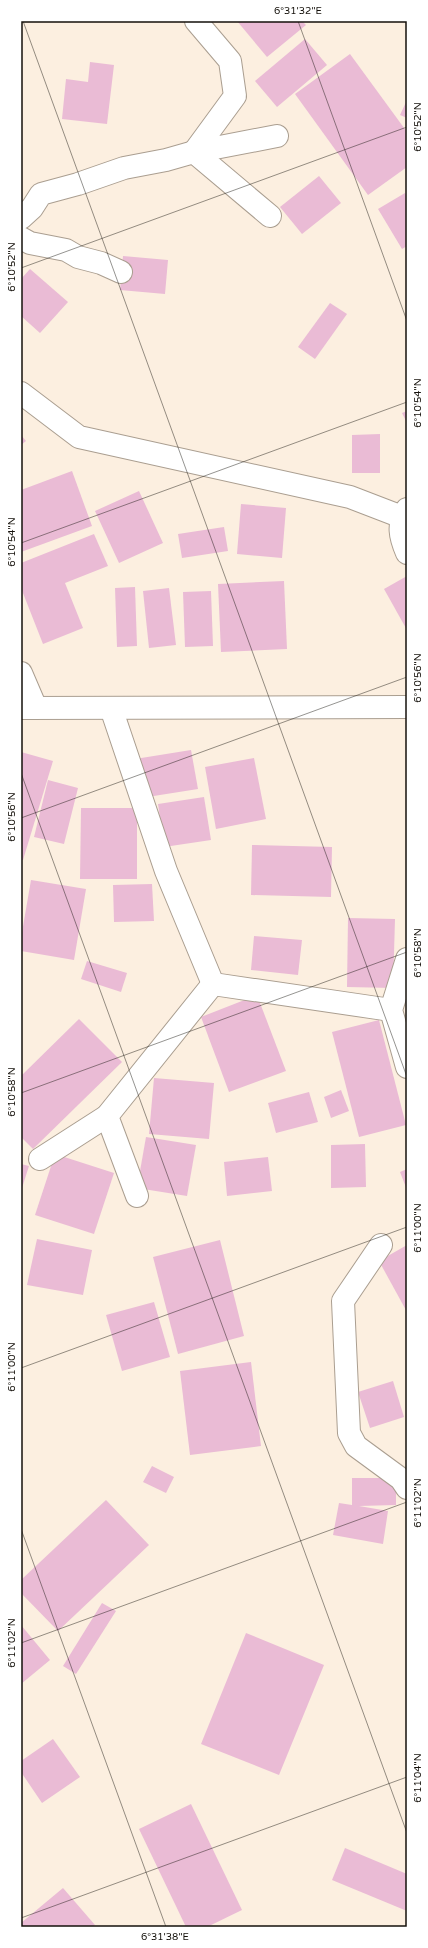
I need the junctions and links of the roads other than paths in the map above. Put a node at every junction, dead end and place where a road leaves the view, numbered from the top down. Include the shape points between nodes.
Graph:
1 (196, 21) edge
2 (277, 136) dead end
3 (194, 152) junction
4 (270, 216) dead end
5 (21, 218) edge
6 (21, 238) edge
7 (121, 272) dead end
8 (21, 393) edge
9 (404, 513) edge
10 (407, 553) edge
11 (21, 673) edge
12 (407, 707) edge
13 (29, 708) edge
14 (111, 708) junction
15 (407, 959) edge
16 (213, 984) junction
17 (391, 1010) junction
18 (407, 1068) edge
19 (107, 1116) junction
20 (40, 1159) dead end
21 (137, 1196) dead end
22 (381, 1245) dead end
23 (407, 1488) edge

1 - 3 street via 230,61 235,96
2 - 3 street
3 - 4 street
3 - 5 street via 124,168 41,194 32,208
6 - 7 street via 30,243 66,250 78,257
8 - 9 street via 79,437 350,497
9 - 10 street via 400,538
11 - 13 street
12 - 14 street
13 - 14 street
14 - 16 street via 166,871
15 - 17 street
16 - 17 street
16 - 19 street
17 - 18 street
19 - 20 street
19 - 21 street
22 - 23 street via 343,1301 349,1433 356,1446 401,1479

